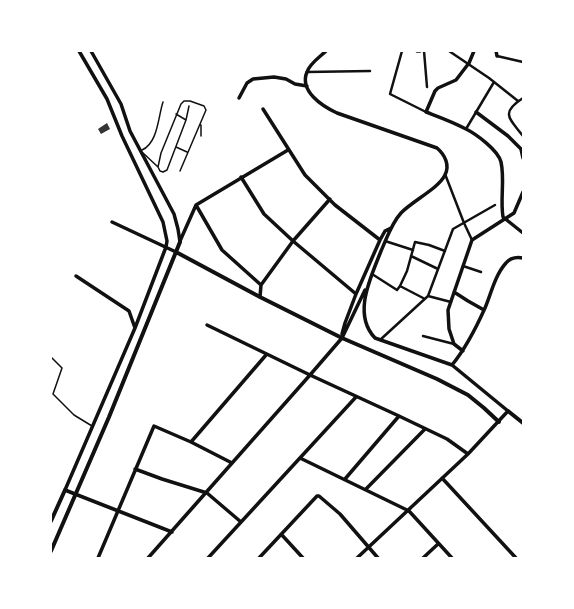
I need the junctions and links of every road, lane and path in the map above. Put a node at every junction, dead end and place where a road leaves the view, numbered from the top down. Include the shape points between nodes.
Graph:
1 (79, 51) edge
2 (91, 51) edge
3 (326, 51) edge
4 (402, 51) edge
5 (424, 51) edge
6 (450, 51) edge
7 (474, 51) edge
8 (496, 51) edge
9 (496, 56) joint
10 (523, 62) edge
11 (469, 63) junction
12 (370, 71) dead end
13 (307, 72) junction
14 (494, 82) junction
15 (307, 86) junction
16 (427, 87) dead end
17 (239, 98) dead end
18 (523, 98) edge
19 (518, 101) junction
20 (163, 102) dead end
21 (189, 106) dead end
22 (263, 109) dead end
23 (426, 112) junction
24 (476, 112) junction
25 (176, 114) junction
26 (186, 120) junction
27 (200, 123) junction
28 (466, 129) junction
29 (201, 136) dead end
30 (523, 136) edge
31 (176, 147) junction
32 (140, 150) junction
33 (288, 150) junction
34 (188, 152) junction
35 (523, 158) edge
36 (158, 167) junction
37 (180, 170) dead end
38 (445, 174) junction
39 (241, 178) junction
40 (523, 192) edge
41 (522, 198) edge
42 (330, 199) junction
43 (196, 205) junction
44 (495, 205) dead end
45 (505, 218) junction
46 (112, 222) dead end
47 (464, 223) junction
48 (391, 228) junction
49 (523, 233) edge
50 (380, 240) junction
51 (472, 240) junction
52 (293, 241) junction
53 (385, 241) junction
54 (180, 242) junction
55 (166, 247) junction
56 (413, 250) junction
57 (445, 251) junction
58 (176, 252) junction
59 (411, 256) junction
60 (523, 258) edge
61 (463, 266) junction
62 (438, 269) junction
63 (481, 272) dead end
64 (372, 274) junction
65 (76, 276) dead end
66 (370, 281) junction
67 (260, 285) junction
68 (400, 286) junction
69 (454, 292) junction
70 (356, 294) junction
71 (428, 296) junction
72 (260, 297) junction
73 (425, 299) junction
74 (451, 302) junction
75 (484, 310) junction
76 (207, 325) dead end
77 (135, 328) junction
78 (423, 336) dead end
79 (342, 338) junction
80 (380, 340) junction
81 (454, 344) junction
82 (463, 351) junction
83 (266, 354) junction
84 (51, 357) edge
85 (452, 365) junction
86 (310, 375) junction
87 (356, 397) junction
88 (508, 411) junction
89 (400, 416) junction
90 (499, 422) junction
91 (523, 423) edge
92 (92, 426) junction
93 (425, 429) junction
94 (191, 442) junction
95 (468, 454) junction
96 (300, 458) junction
97 (232, 463) junction
98 (135, 469) junction
99 (442, 478) junction
100 (345, 479) junction
101 (366, 489) junction
102 (65, 490) junction
103 (206, 493) junction
104 (76, 494) junction
105 (119, 511) junction
106 (409, 511) junction
107 (51, 521) edge
108 (241, 522) junction
109 (172, 532) junction
110 (282, 534) junction
111 (438, 544) junction
112 (369, 548) junction
113 (51, 551) edge
114 (98, 558) edge
115 (148, 558) edge
116 (208, 558) edge
117 (259, 558) edge
118 (303, 558) edge
119 (358, 558) edge
120 (378, 558) edge
121 (423, 558) edge
122 (452, 558) edge
123 (516, 558) edge

1 - 55 street via 107,99 163,222
2 - 32 street via 121,104 130,132
3 - 13 street
4 - 23 street via 390,94
5 - 16 street
6 - 11 street
7 - 11 street
8 - 9 street
9 - 10 street
11 - 14 street
11 - 23 street via 456,80 435,91
12 - 13 street
13 - 15 street
14 - 19 street
14 - 24 street
15 - 17 street via 274,77 253,78 247,83
15 - 38 street via 314,98 330,110 437,148 446,161
18 - 19 street
19 - 30 street via 511,106 509,116
20 - 32 lane via 150,144
21 - 26 lane
22 - 33 street
23 - 28 street
24 - 28 street
24 - 35 street via 508,136 520,149
25 - 26 lane
25 - 27 lane via 184,101 204,106 206,110
25 - 36 lane
26 - 31 lane
27 - 29 lane
27 - 34 lane
28 - 45 street via 498,154 502,176 502,211
31 - 34 lane
31 - 36 lane via 167,170 162,171
32 - 36 lane
32 - 54 street via 174,214
33 - 39 street
33 - 42 street via 305,175
34 - 37 lane
38 - 47 street
38 - 48 street via 436,185 404,210
39 - 43 street
39 - 52 street via 264,214
40 - 41 street
41 - 45 street via 514,213
42 - 50 street
42 - 52 street
43 - 54 street
43 - 67 street via 222,250
44 - 47 street
45 - 49 street
45 - 51 street
46 - 55 street
47 - 51 street
47 - 57 street via 453,229
48 - 50 street via 385,231
48 - 53 street
50 - 70 street
51 - 61 street
52 - 67 street
52 - 70 street
53 - 56 street
53 - 64 street
54 - 58 street
55 - 58 street
55 - 77 street
56 - 57 street via 415,242
56 - 59 street
57 - 62 street
58 - 72 street
58 - 104 street
59 - 62 street
59 - 68 street
60 - 75 street via 512,258 499,272
61 - 63 street
61 - 69 street
62 - 71 street
64 - 66 street
64 - 68 street via 397,290
65 - 77 street via 126,308
66 - 79 street
66 - 80 street via 364,306 366,325 369,332
67 - 72 street
68 - 73 street
69 - 74 street
69 - 75 street
70 - 79 street via 343,327
71 - 73 street
71 - 74 street
72 - 79 street
73 - 80 street
74 - 81 street via 448,310 449,329
75 - 82 street
76 - 83 street
77 - 92 street
78 - 81 street
79 - 86 street
79 - 90 street via 468,395
80 - 85 street
81 - 82 street
82 - 85 street
83 - 86 street
83 - 94 street
84 - 92 lane via 62,368 53,394 74,415
85 - 88 street
86 - 87 street
86 - 97 street
87 - 89 street
87 - 96 street
88 - 90 street
88 - 91 street
89 - 93 street
89 - 100 street
90 - 95 street
92 - 102 street
93 - 95 street via 447,439
93 - 101 street
94 - 97 street
94 - 98 street via 154,426
95 - 99 street
96 - 100 street
96 - 108 street
97 - 103 street
98 - 103 street
98 - 105 street
99 - 106 street
99 - 123 street
100 - 101 street
101 - 106 street
102 - 104 street
102 - 107 street
103 - 108 street
103 - 109 street
104 - 105 street
104 - 113 street
105 - 109 street
105 - 114 street
106 - 111 street
106 - 112 street
108 - 116 street
109 - 115 street
110 - 112 street via 319,496 340,514
110 - 117 street
110 - 118 street
111 - 121 street
111 - 122 street
112 - 119 street
112 - 120 street

